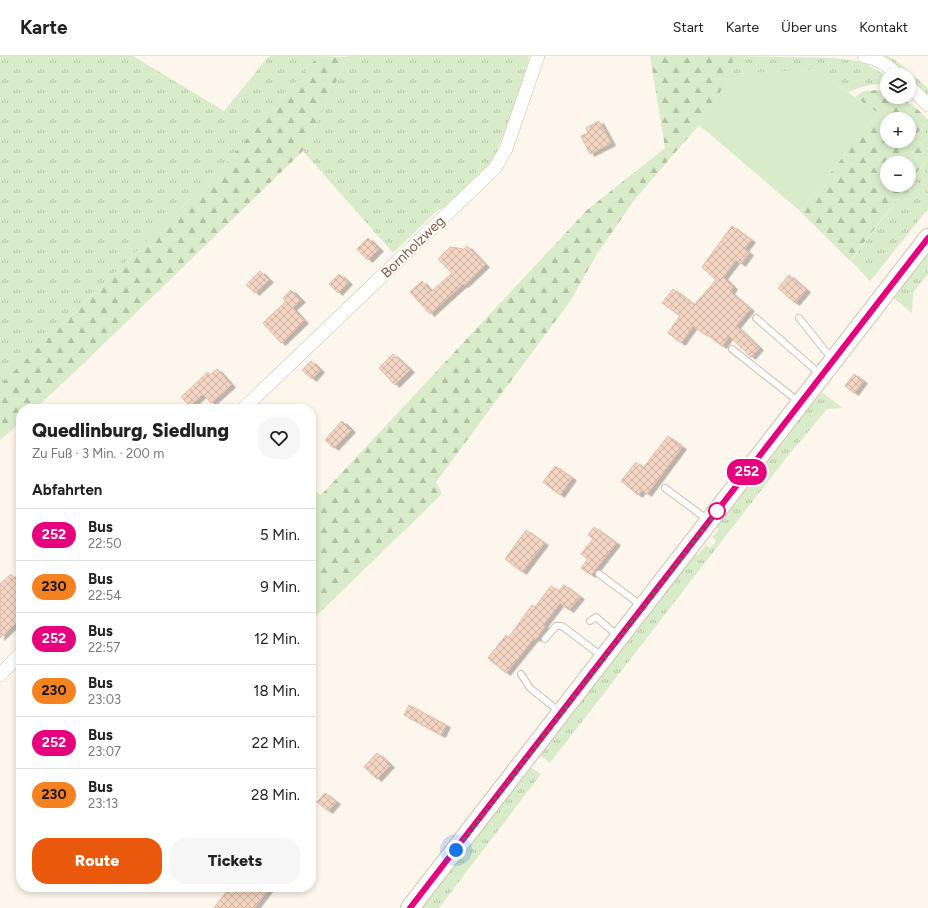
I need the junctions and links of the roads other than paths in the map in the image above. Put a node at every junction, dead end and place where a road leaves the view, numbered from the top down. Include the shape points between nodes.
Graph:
1 (538, 56) edge
2 (864, 56) edge
3 (890, 68) edge
4 (916, 93) edge
5 (928, 105) edge
6 (928, 238) edge
7 (756, 318) dead end
8 (799, 318) dead end
9 (732, 349) dead end
10 (833, 360) junction
11 (821, 376) junction
12 (248, 404) edge
13 (800, 404) junction
14 (665, 488) dead end
15 (710, 521) junction
16 (599, 574) dead end
17 (642, 608) junction
18 (590, 621) dead end
19 (545, 639) dead end
20 (618, 639) junction
21 (16, 658) edge
22 (603, 658) junction
23 (521, 674) dead end
24 (0, 675) edge
25 (561, 713) junction
26 (410, 908) edge

1 - 12 street, Bornholzweg via 506,149 495,168
2 - 3 street via 871,57
4 - 5 street
6 - 10 main road
7 - 11 lane
8 - 10 lane
9 - 13 lane
10 - 11 main road
11 - 13 main road
13 - 15 main road
14 - 15 lane
15 - 17 main road
16 - 17 lane
17 - 20 main road
18 - 20 lane via 596,617
19 - 22 lane via 556,626 562,626
20 - 22 main road
21 - 24 street
22 - 25 main road
23 - 25 lane via 530,688
25 - 26 main road

